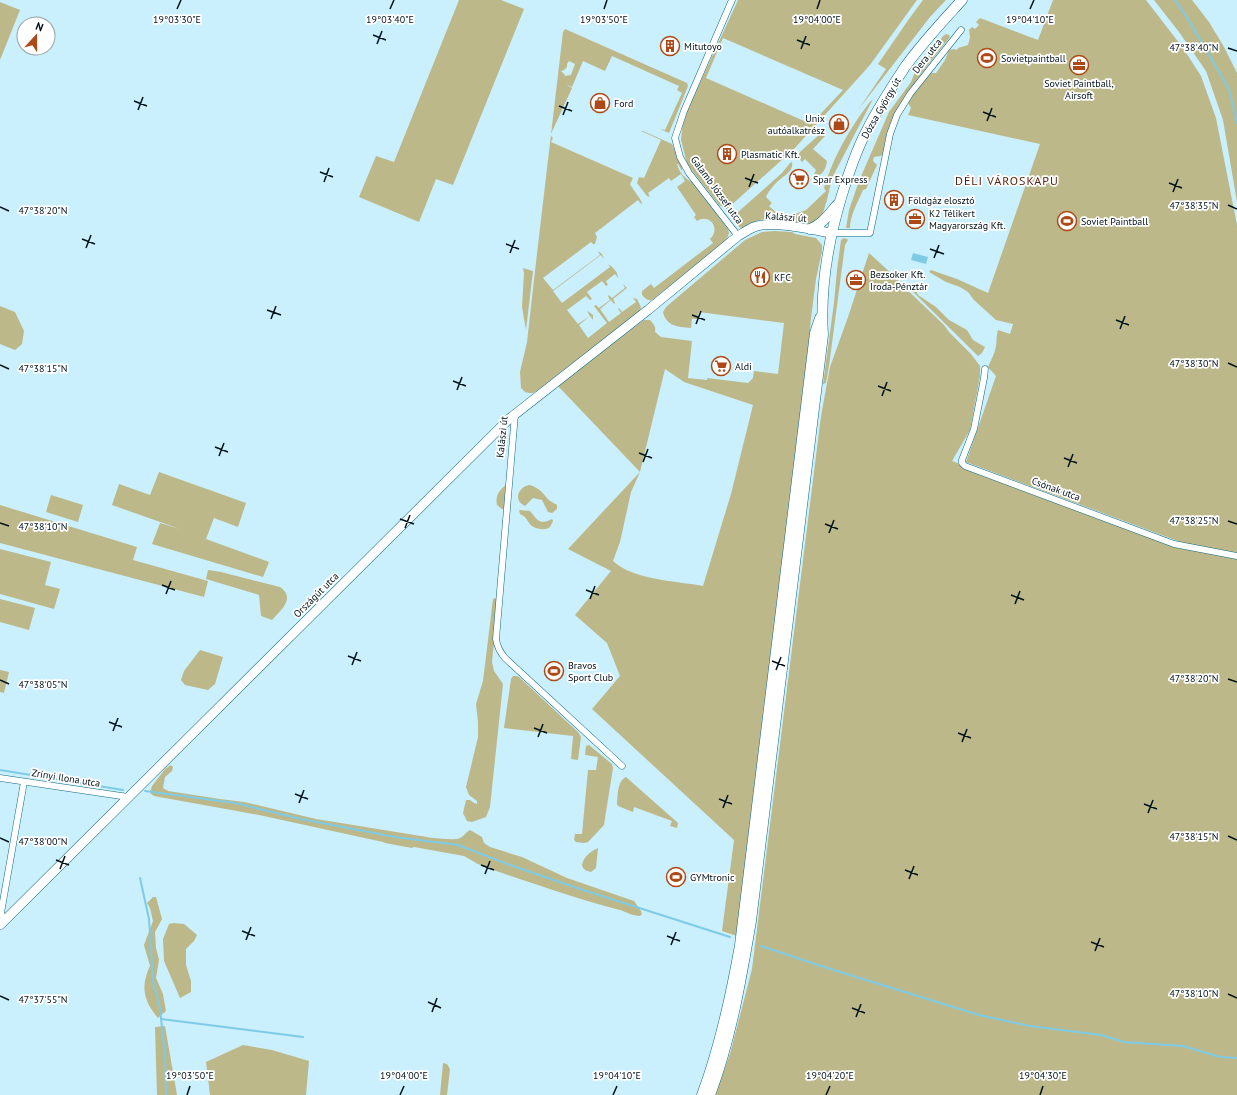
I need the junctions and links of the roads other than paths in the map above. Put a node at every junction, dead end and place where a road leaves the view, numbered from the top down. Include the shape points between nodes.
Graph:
1 (732, 0) edge
2 (962, 0) edge
3 (961, 30) dead end
4 (840, 201) junction
5 (810, 229) junction
6 (831, 232) junction
7 (738, 236) junction
8 (822, 314) junction
9 (985, 369) dead end
10 (515, 414) junction
11 (1237, 556) edge
12 (622, 766) dead end
13 (0, 778) edge
14 (24, 782) junction
15 (131, 795) junction
16 (2, 923) edge
17 (702, 1095) edge
18 (710, 1095) edge

1 - 7 street, Galamb József utca via 675,138 680,157 689,173
2 - 4 main road, Dózsa György út via 912,58 881,104 865,133
3 - 6 street, Dera utca via 910,94 897,116 890,134 870,233
4 - 5 main road via 820,224
4 - 6 main road, Dózsa György út
5 - 6 main road, Kalászi út
5 - 7 main road, Kalászi út via 765,225
6 - 8 main road, Dózsa György út
7 - 10 main road, Kalászi út
8 - 17 main road via 815,333 740,945 717,1049
8 - 18 main road via 824,335 751,921 736,1007
9 - 11 street, Csónak utca via 977,418 962,460 965,466 1174,544
10 - 12 street, Kalászi út via 497,646 505,658
10 - 15 main road, Országút utca
13 - 14 street, Zrínyi Ilona utca
14 - 15 street, Zrínyi Ilona utca
14 - 16 street via 1,913
15 - 16 main road, Országút utca

